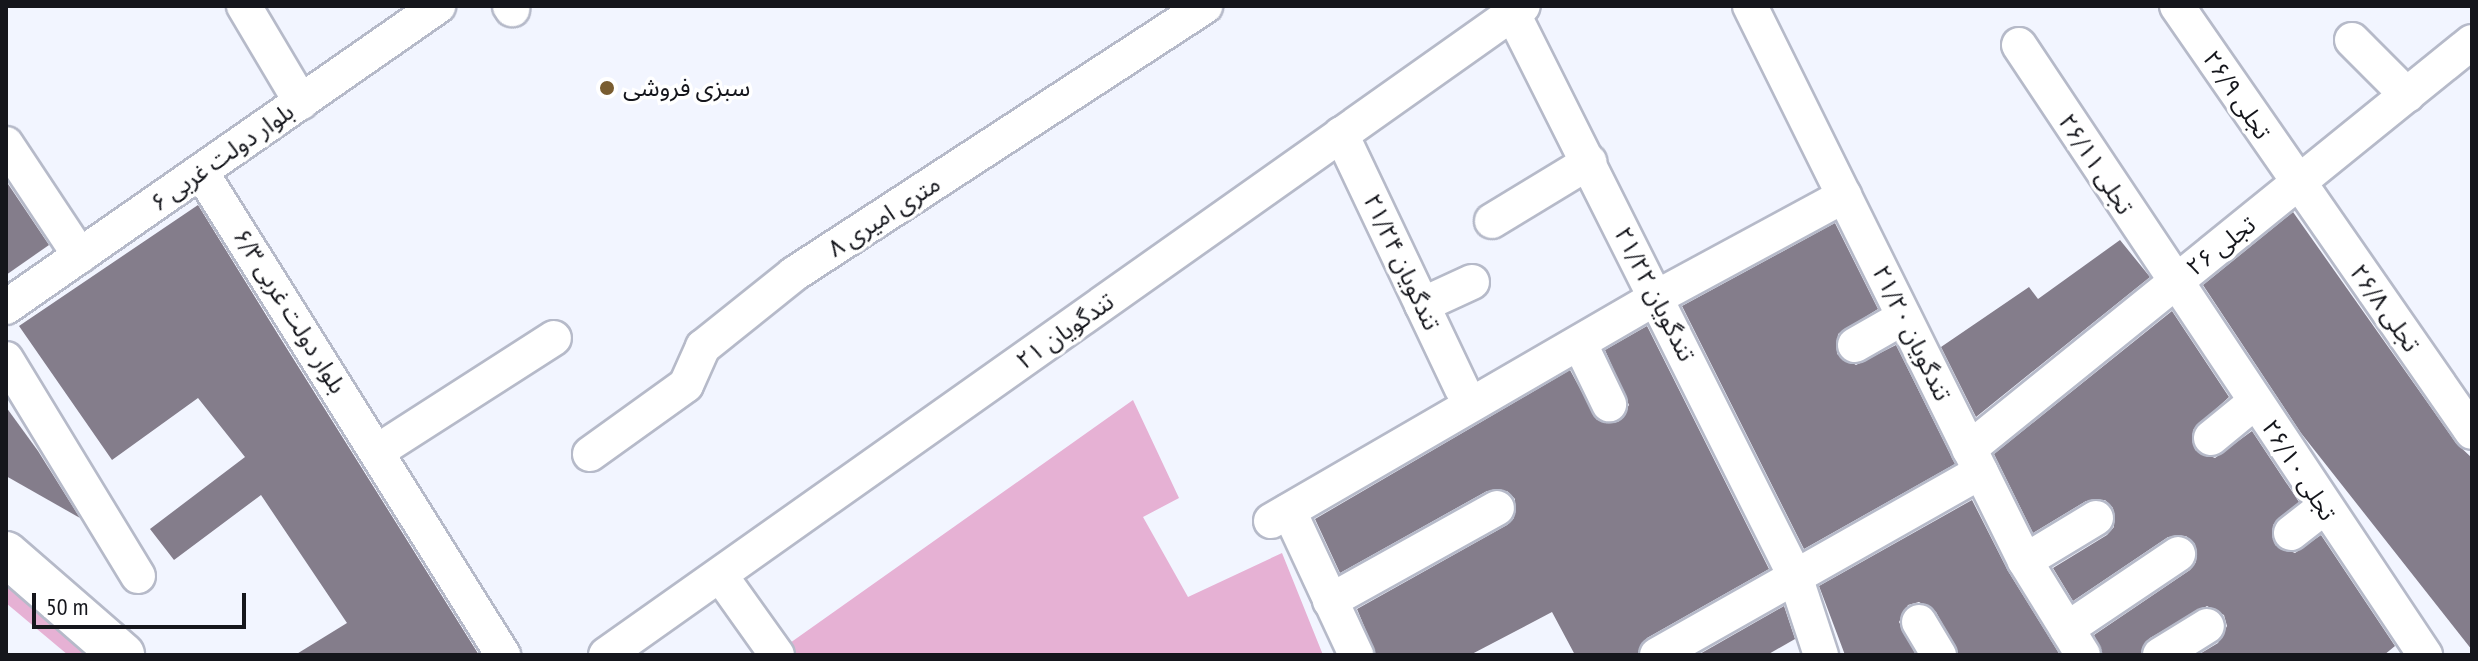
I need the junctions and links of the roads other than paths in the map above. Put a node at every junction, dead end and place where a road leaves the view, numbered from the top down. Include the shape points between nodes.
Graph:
1 (244, 6) edge
2 (438, 6) edge
3 (1205, 6) edge
4 (1750, 6) edge
5 (2177, 6) edge
6 (1515, 8) edge
7 (2352, 40) dead end
8 (2472, 42) edge
9 (2019, 45) dead end
10 (2407, 95) junction
11 (301, 102) junction
12 (1341, 134) junction
13 (6, 144) edge
14 (1589, 162) junction
15 (201, 172) junction
16 (2298, 185) junction
17 (1844, 196) junction
18 (1492, 221) dead end
19 (80, 256) junction
20 (1472, 282) dead end
21 (2173, 284) junction
22 (1657, 297) junction
23 (1422, 305) junction
24 (6, 307) edge
25 (1904, 317) junction
26 (554, 338) dead end
27 (1580, 344) junction
28 (1855, 345) dead end
29 (6, 359) edge
30 (1462, 389) dead end
31 (2255, 402) junction
32 (1609, 404) dead end
33 (2472, 432) edge
34 (2211, 438) dead end
35 (378, 451) junction
36 (590, 454) dead end
37 (1975, 460) junction
38 (1497, 508) dead end
39 (2323, 508) junction
40 (2096, 518) dead end
41 (2291, 533) dead end
42 (6, 554) edge
43 (2178, 554) dead end
44 (2025, 561) junction
45 (720, 575) junction
46 (138, 576) dead end
47 (1795, 576) junction
48 (1330, 601) junction
49 (1919, 622) dead end
50 (2207, 626) dead end
51 (2075, 642) edge
52 (2412, 650) edge
53 (122, 655) edge
54 (503, 655) edge
55 (606, 655) edge
56 (777, 655) edge
57 (1356, 655) edge
58 (1657, 655) edge
59 (1821, 655) edge
60 (1939, 655) edge
61 (2160, 655) edge

1 - 11 street
2 - 11 street, بلوار دولت غربی ۶
3 - 36 street, ۸ متری امیری via 794,274 703,347 686,385
4 - 17 street, ۲۱/۲۰ تندگویان
5 - 16 street, ۲۶/۹ تجلی
6 - 12 street, ۲۱ تندگویان
6 - 14 street, ۲۱/۲۲ تندگویان
7 - 10 street
8 - 10 street, ۲۶ تجلی
9 - 21 street, ۲۶/۱۱ تجلی
10 - 16 street, ۲۶ تجلی
11 - 15 street, بلوار دولت غربی ۶
12 - 23 street, ۲۱/۲۴ تندگویان
12 - 45 street, ۲۱ تندگویان
13 - 19 street
14 - 18 street
14 - 22 street, ۲۱/۲۲ تندگویان
15 - 19 street, بلوار دولت غربی ۶
15 - 35 street, بلوار دولت غربی ۶/۳
16 - 21 street, ۲۶ تجلی
16 - 33 street, ۲۶/۸ تجلی
17 - 22 street
17 - 25 street, ۲۱/۲۰ تندگویان
19 - 24 street, بلوار دولت غربی ۶
20 - 23 street
21 - 31 street, ۲۶/۱۰ تجلی
21 - 37 street, ۲۶ تجلی
22 - 27 street
22 - 47 street, ۲۱/۲۲ تندگویان
23 - 30 street, ۲۱/۲۴ تندگویان
25 - 28 street
25 - 37 street, ۲۱/۲۰ تندگویان
26 - 35 street
27 - 32 street
27 - 48 street via 1280,516
29 - 46 street
31 - 34 street
31 - 39 street, ۲۶/۱۰ تجلی
35 - 54 street, بلوار دولت غربی ۶/۳
37 - 44 street, ۲۱/۲۰ تندگویان
37 - 47 street, ۲۶ تجلی
38 - 48 street
39 - 41 street
39 - 52 street, ۲۶/۱۰ تجلی
40 - 44 street
42 - 53 main road
43 - 51 street
44 - 51 street, ۲۱/۲۰ تندگویان
45 - 55 street, ۲۱ تندگویان
45 - 56 street
47 - 58 street, ۲۶ تجلی
47 - 59 street, ۲۱/۲۲ تندگویان
48 - 57 street
49 - 60 street
50 - 61 street

